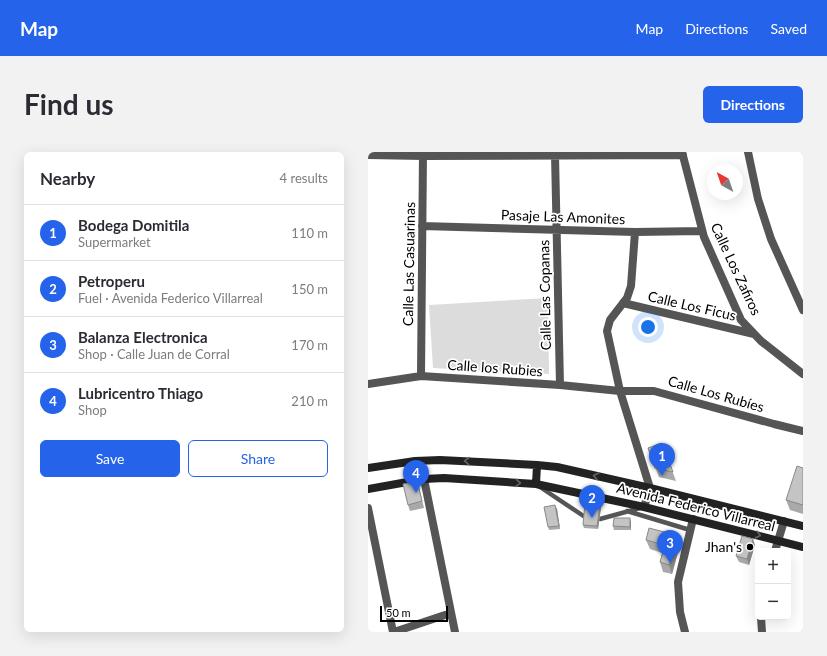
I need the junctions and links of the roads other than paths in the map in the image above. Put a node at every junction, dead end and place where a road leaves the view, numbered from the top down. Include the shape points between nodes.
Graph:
1 (748, 152) edge
2 (423, 154) edge
3 (682, 154) edge
4 (368, 155) edge
5 (555, 156) junction
6 (422, 226) junction
7 (557, 230) junction
8 (702, 231) junction
9 (635, 232) junction
10 (623, 303) junction
11 (803, 310) edge
12 (754, 334) junction
13 (803, 374) edge
14 (420, 376) junction
15 (368, 384) edge
16 (560, 385) junction
17 (620, 391) junction
18 (803, 431) edge
19 (537, 465) junction
20 (368, 468) edge
21 (424, 479) junction
22 (536, 484) junction
23 (650, 488) junction
24 (368, 489) edge
25 (644, 507) junction
26 (368, 508) edge
27 (627, 511) junction
28 (585, 517) edge
29 (600, 519) edge
30 (693, 519) junction
31 (784, 521) junction
32 (803, 526) edge
33 (690, 530) junction
34 (779, 541) junction
35 (803, 547) edge
36 (776, 548) edge
37 (372, 549) edge
38 (451, 613) junction
39 (761, 620) edge
40 (393, 632) edge
41 (455, 632) edge
42 (685, 632) edge
43 (762, 632) edge

1 - 11 street via 758,199 771,239
2 - 4 street
2 - 5 street
2 - 6 street, Calle Las Casuarinas
3 - 5 street
3 - 8 street, Calle Los Zafiros
5 - 7 street, Calle Las Copanas
6 - 7 street, Pasaje Las Amonites
6 - 14 street, Calle Las Casuarinas
7 - 9 street, Pasaje Las Amonites
7 - 16 street, Calle Las Copanas
8 - 9 street, Pasaje Las Amonites
8 - 12 street, Calle Los Zafiros via 742,320
9 - 10 street via 631,286 628,298
10 - 12 street, Calle Los Ficus
10 - 17 street via 610,320 607,331
12 - 13 street, Calle Los Zafiros
14 - 15 street, Calle los Rubies
14 - 16 street, Calle los Rubies
16 - 17 street, Calle los Rubies
17 - 18 street, Calle Los Rubíes via 654,391
17 - 23 street
19 -> 20 main road, Avenida Federico Villarreal via 440,460
19 - 22 main road
23 -> 19 main road, Avenida Federico Villarreal via 557,467
21 -> 22 main road, Avenida Federico Villarreal
21 - 24 main road, Avenida Federico Villarreal
21 - 38 street
22 - 25 main road, Avenida Federico Villarreal
22 - 28 lane
23 - 25 street
23 - 31 main road, Avenida Federico Villarreal
25 - 27 lane
25 - 30 main road, Avenida Federico Villarreal
26 - 37 street
27 - 29 lane
27 - 33 lane
30 - 33 street
30 -> 34 main road, Avenida Federico Villarreal
31 - 32 main road, Avenida Federico Villarreal
31 - 34 street
33 - 42 street via 678,582 680,612
34 - 35 main road, Avenida Federico Villarreal
34 - 36 street
37 - 40 street
38 - 40 street
38 - 41 street
39 - 43 street

